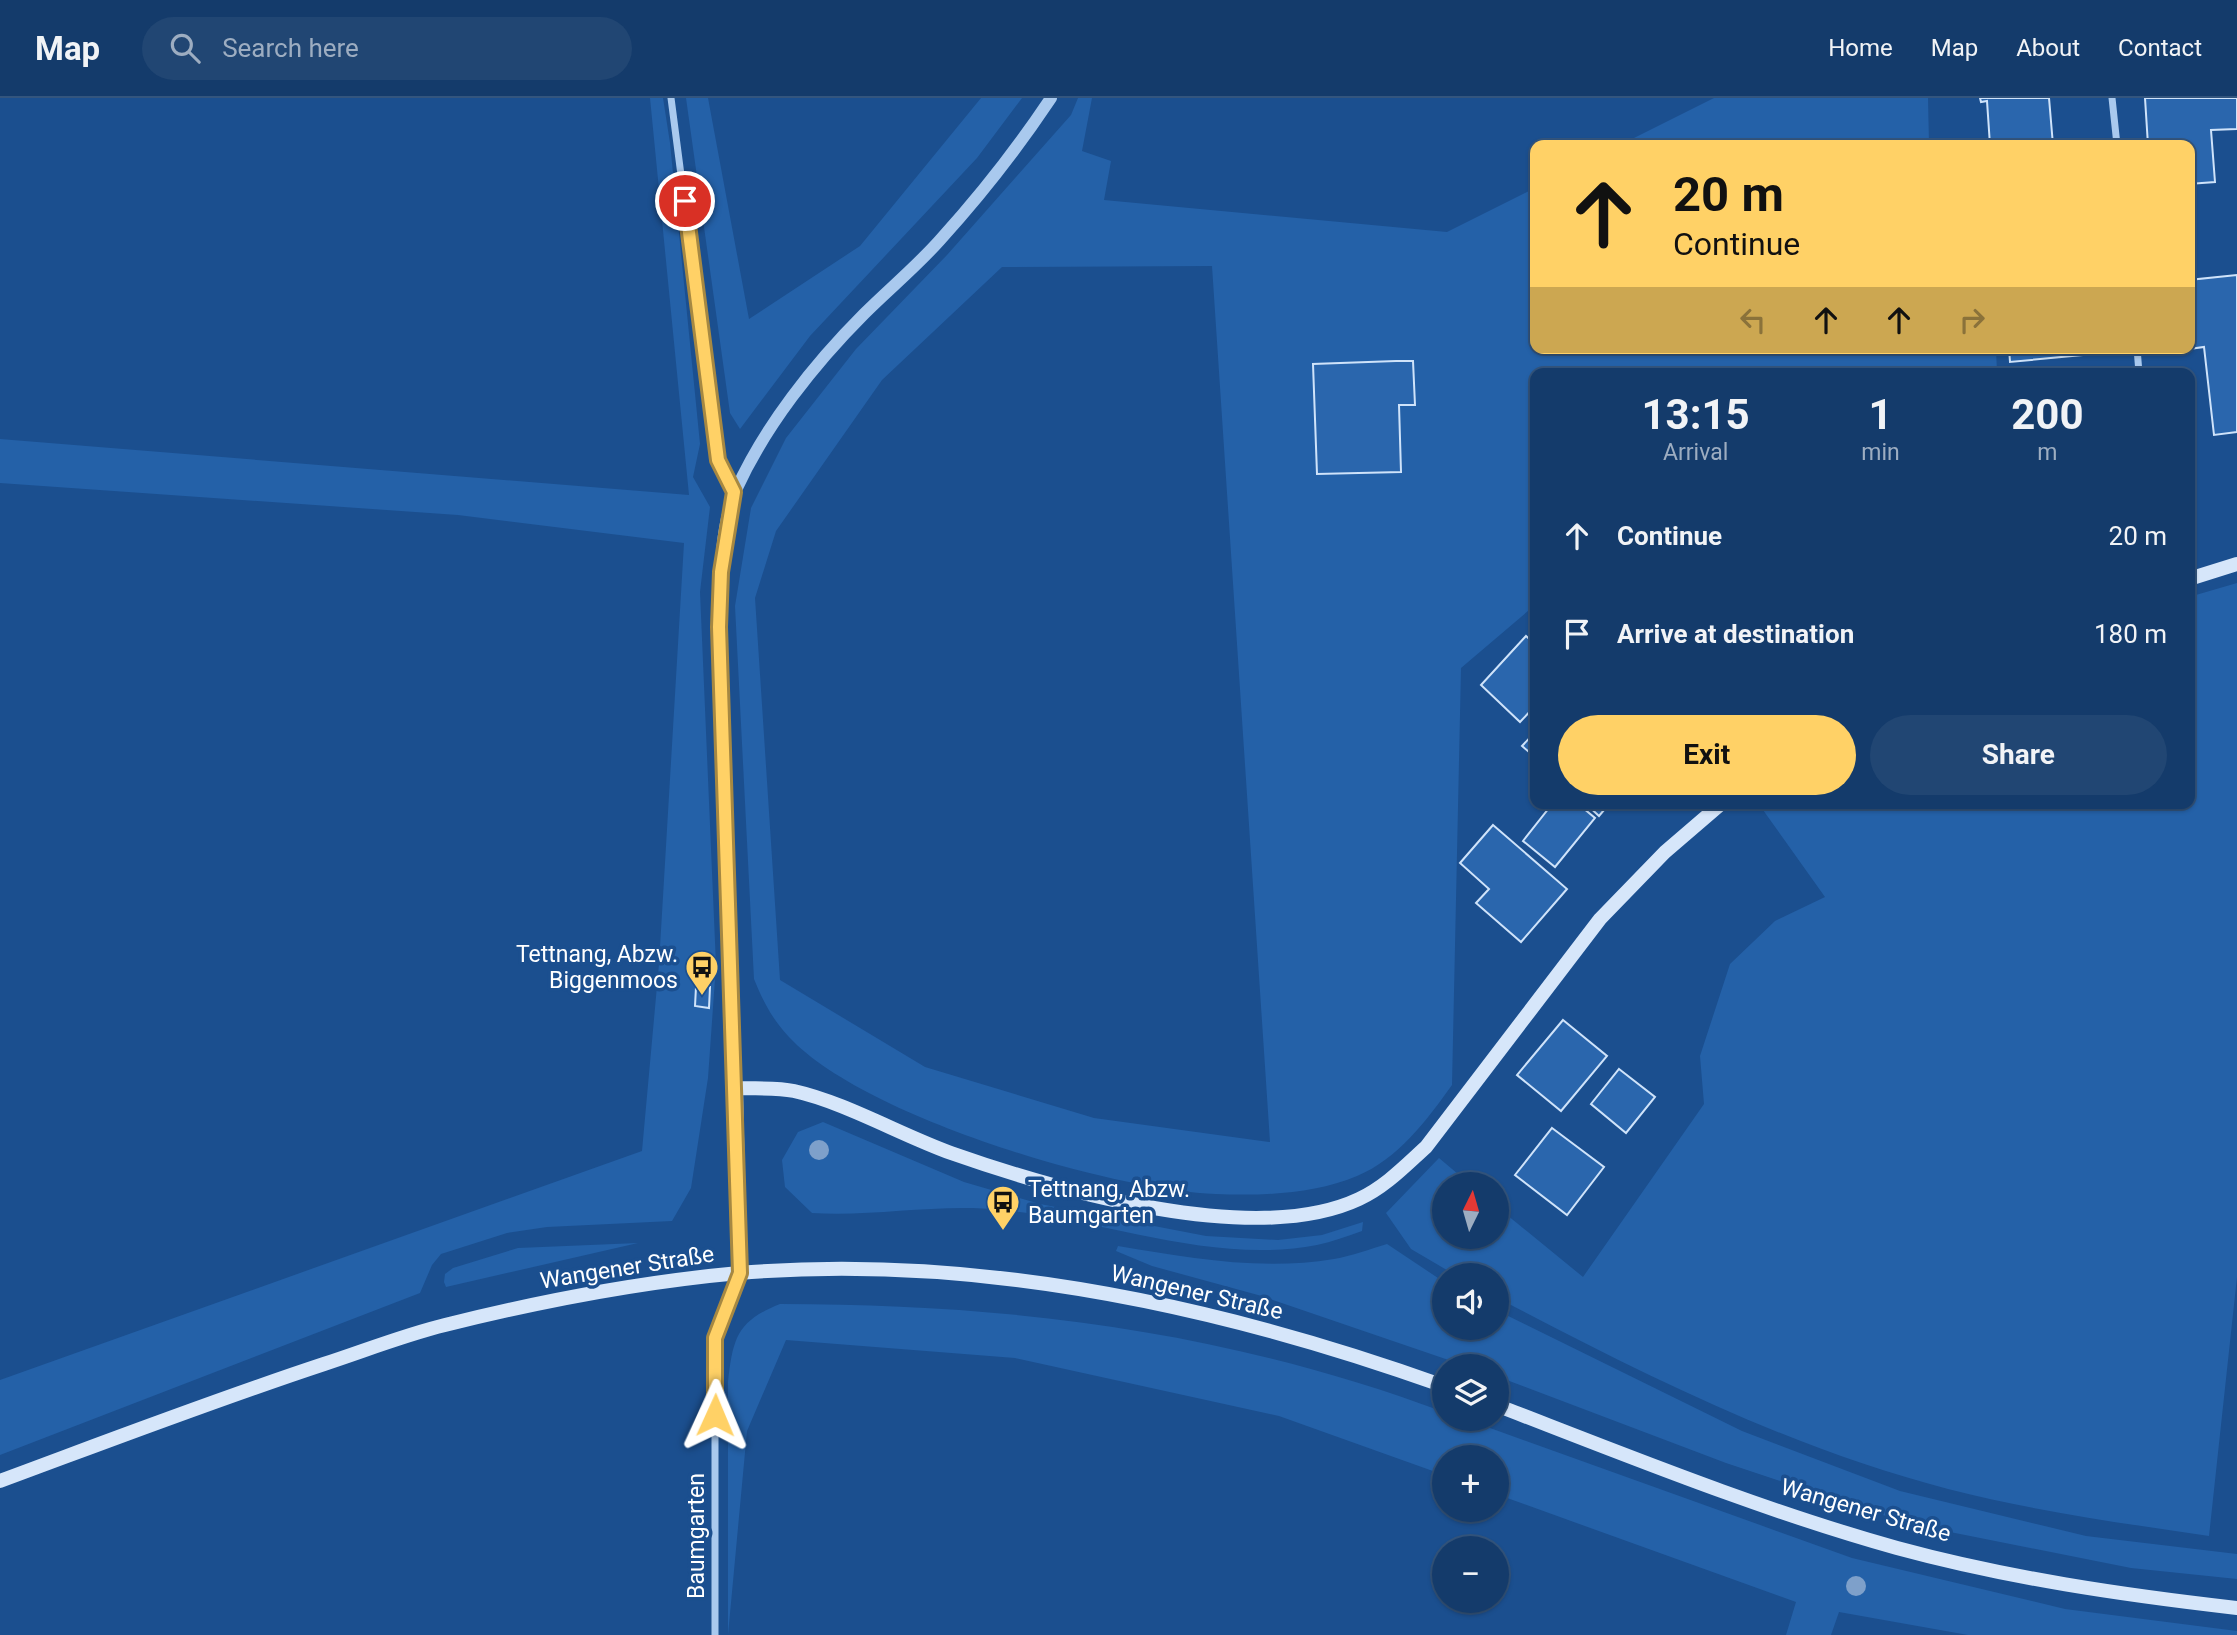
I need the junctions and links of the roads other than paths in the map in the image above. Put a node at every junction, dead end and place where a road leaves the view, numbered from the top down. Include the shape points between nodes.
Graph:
1 (671, 98) edge
2 (1051, 98) edge
3 (2112, 98) edge
4 (2116, 140) edge
5 (734, 492) junction
6 (2237, 564) edge
7 (2195, 577) edge
8 (1715, 809) edge
9 (736, 1088) junction
10 (740, 1273) junction
11 (1432, 1382) edge
12 (1509, 1410) edge
13 (0, 1481) edge
14 (2237, 1608) edge
15 (715, 1635) edge

1 - 5 street via 718,460
2 - 5 street via 1013,155 938,242 809,377 772,426
3 - 4 street
5 - 9 street via 721,572 719,627
6 - 7 main road
8 - 9 main road via 1600,919 1426,1147 1374,1190 1339,1206 1309,1214 1254,1218 1118,1200 952,1153 817,1097 791,1090
9 - 10 main road
10 - 11 main road, Wangener Straße via 919,1272 1045,1284 1140,1300 1269,1331
10 - 13 main road, Wangener Straße via 568,1297 441,1326 252,1388
10 - 15 street, Baumgarten via 715,1338
12 - 14 main road, Wangener Straße via 1675,1474 1898,1548 2042,1579

